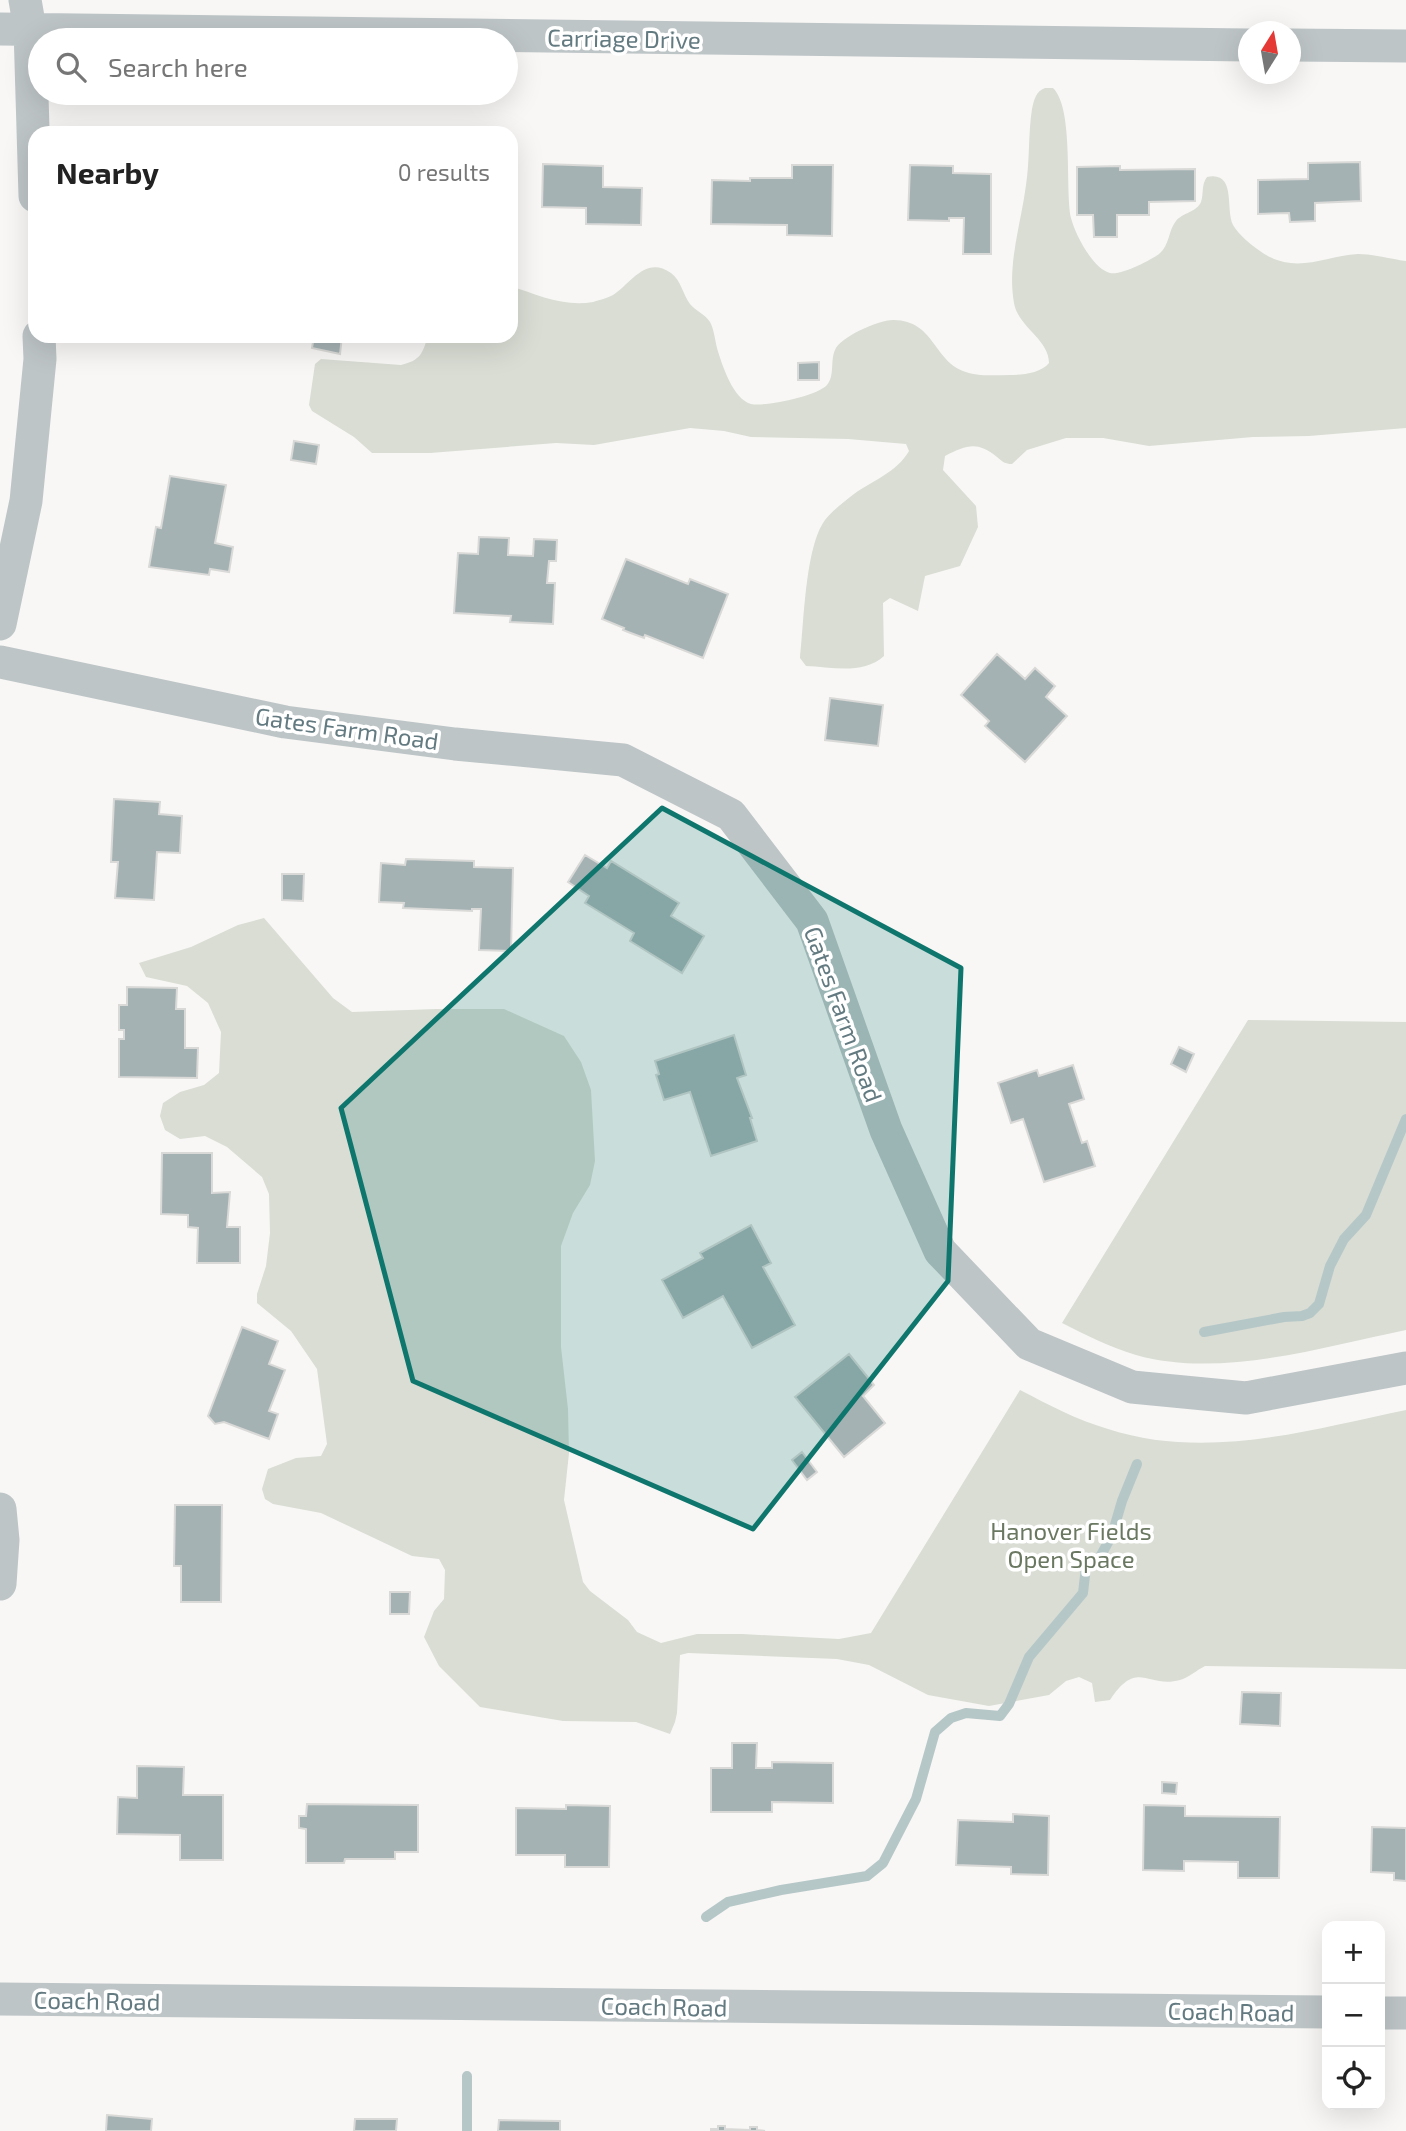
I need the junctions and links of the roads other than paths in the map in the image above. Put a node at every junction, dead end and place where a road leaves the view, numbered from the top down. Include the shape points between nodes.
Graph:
1 (18, 19) edge
2 (184, 28) edge
3 (518, 37) edge
4 (1238, 45) edge
5 (1301, 45) edge
6 (1406, 46) edge
7 (28, 126) edge
8 (39, 343) edge
9 (0, 624) edge
10 (0, 662) edge
11 (1406, 1368) edge
12 (0, 1509) edge
13 (0, 1584) edge
14 (0, 1999) edge
15 (1322, 2012) edge
16 (1385, 2013) edge
17 (1406, 2013) edge

1 - 2 street, Carriage Drive
1 - 7 street
3 - 4 street, Carriage Drive
5 - 6 street
8 - 9 street via 26,501
10 - 11 street, Gates Farm Road via 285,722 623,760 731,815 812,921 886,1129 940,1251 1029,1344 1132,1387 1246,1398
12 - 13 street
14 - 15 street, Coach Road
16 - 17 street

